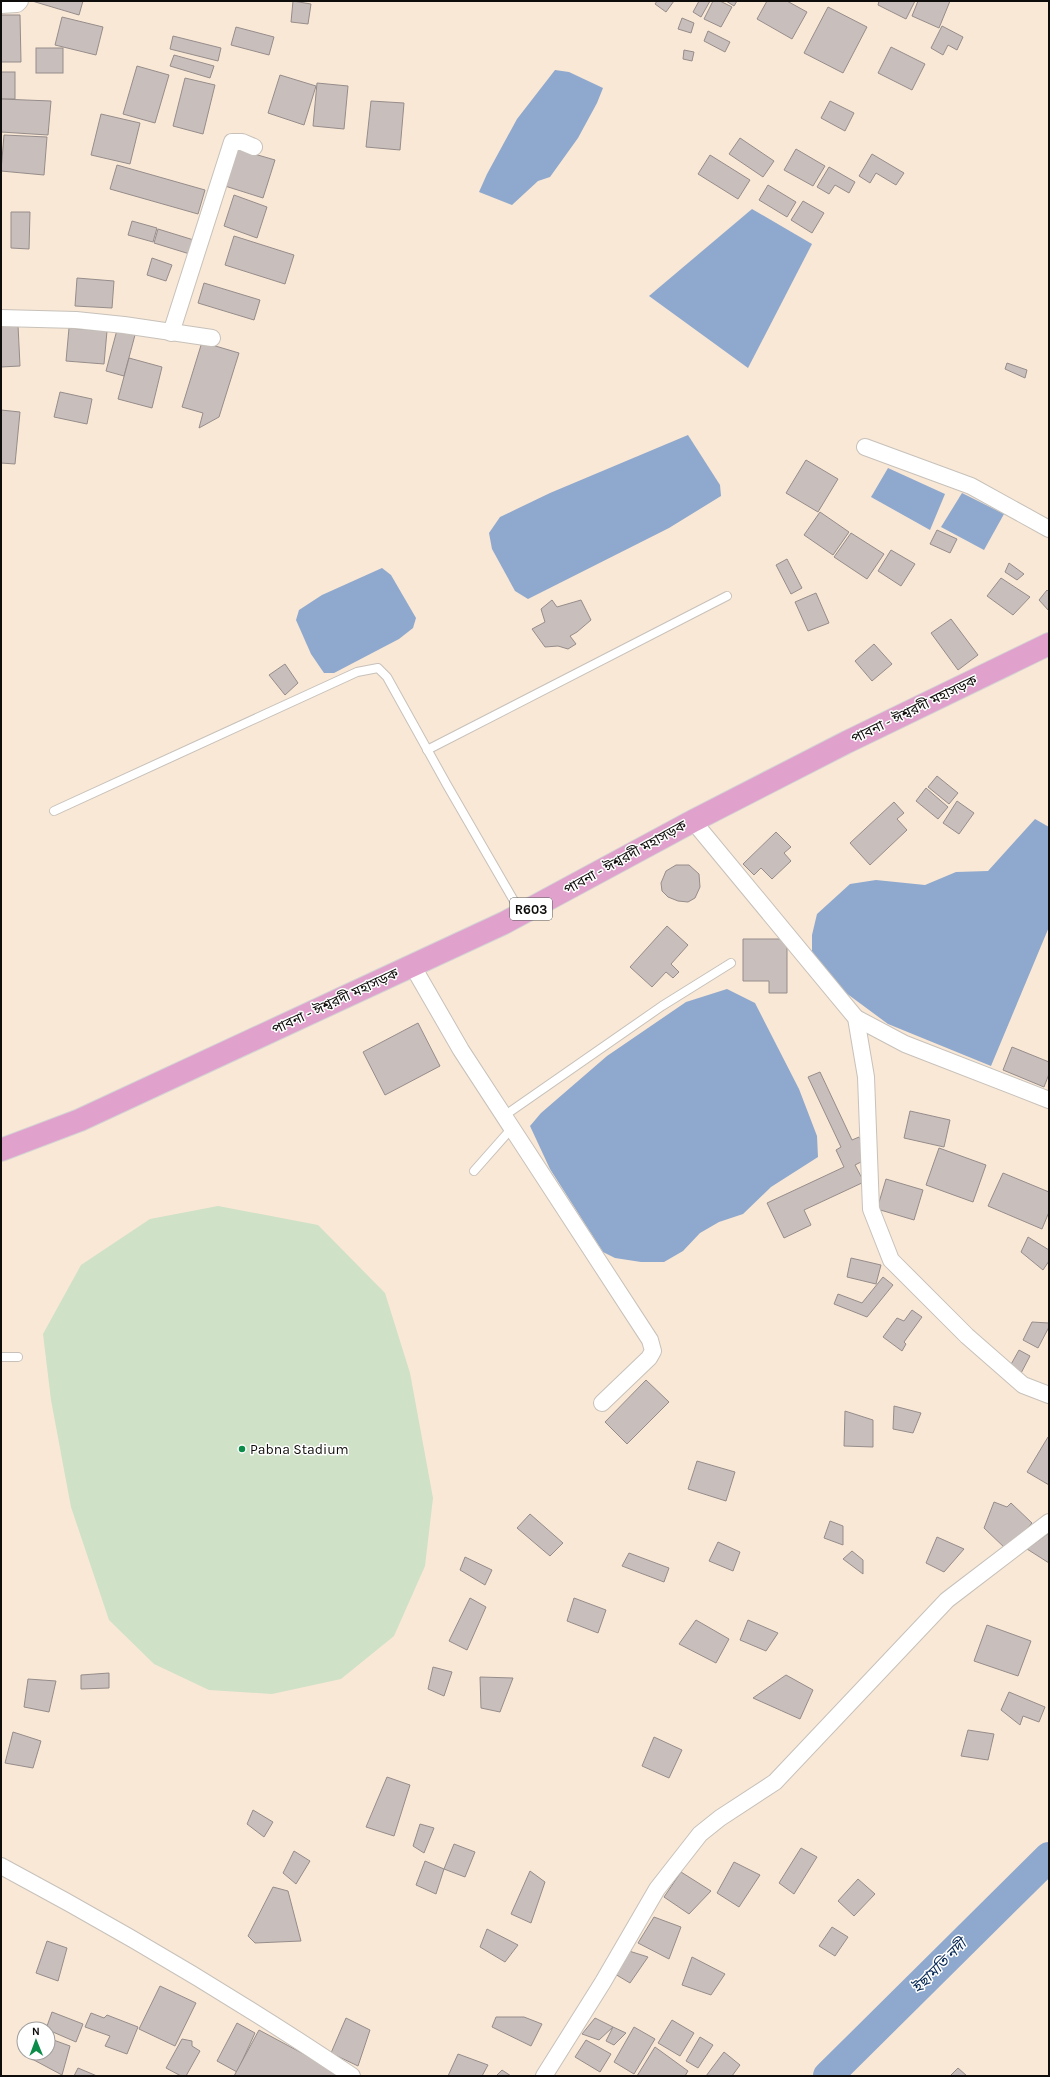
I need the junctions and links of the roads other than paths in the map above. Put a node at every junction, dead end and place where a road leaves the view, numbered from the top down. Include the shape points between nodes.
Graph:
1 (20, 1) edge
2 (1, 6) edge
3 (254, 147) dead end
4 (1, 318) edge
5 (171, 333) junction
6 (212, 338) dead end
7 (865, 447) dead end
8 (1049, 529) edge
9 (726, 596) dead end
10 (1049, 644) edge
11 (427, 750) junction
12 (54, 811) dead end
13 (693, 820) junction
14 (522, 914) junction
15 (731, 963) dead end
16 (412, 965) junction
17 (856, 1018) junction
18 (1049, 1100) edge
19 (508, 1122) junction
20 (1, 1150) edge
21 (474, 1171) dead end
22 (1, 1357) edge
23 (18, 1357) dead end
24 (1049, 1395) edge
25 (602, 1403) dead end
26 (1049, 1522) edge
27 (1, 1866) edge
28 (352, 2076) edge
29 (544, 2076) edge

1 - 2 street
3 - 5 street via 242,142 232,142
4 - 5 street via 76,320
5 - 6 street
7 - 8 street via 971,486
9 - 11 lane
10 - 13 main road, পাবনা - ঈশ্বরদী মহাসড়ক / R603
11 - 12 lane via 387,677 378,668 358,672
11 - 14 lane
13 - 14 main road, পাবনা - ঈশ্বরদী মহাসড়ক / R603
13 - 17 street
14 - 16 main road, পাবনা - ঈশ্বরদী মহাসড়ক / R603
15 - 19 lane via 662,1006
16 - 19 street via 461,1050
16 - 20 main road, পাবনা - ঈশ্বরদী মহাসড়ক / R603 via 80,1120
17 - 18 street via 905,1044
17 - 24 street via 866,1077 871,1209 891,1260 967,1336 1023,1386
19 - 21 lane
19 - 25 street via 650,1340 653,1351 650,1358
22 - 23 lane
26 - 29 street via 947,1600 775,1782 700,1834 658,1889
27 - 28 street via 63,1899 284,2030

